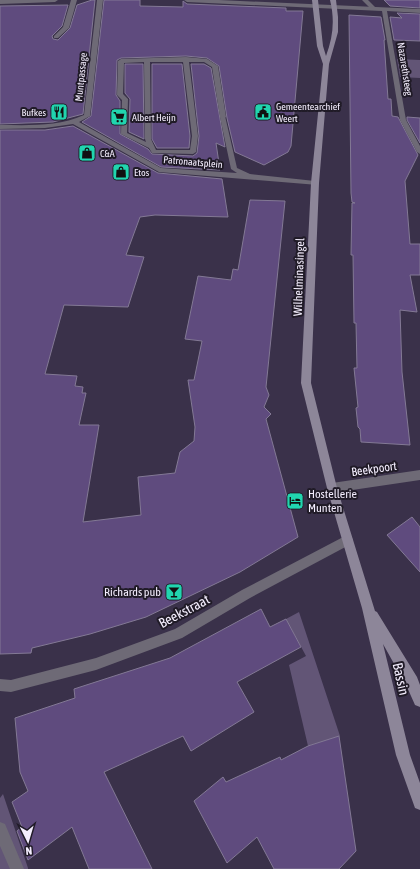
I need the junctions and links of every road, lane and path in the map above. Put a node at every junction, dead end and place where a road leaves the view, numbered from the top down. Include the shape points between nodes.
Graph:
1 (55, 0) edge
2 (74, 0) edge
3 (92, 0) edge
4 (100, 0) edge
5 (187, 0) edge
6 (315, 0) edge
7 (333, 0) edge
8 (365, 0) edge
9 (222, 1) edge
10 (0, 2) edge
11 (316, 7) junction
12 (334, 7) junction
13 (374, 9) junction
14 (384, 10) junction
15 (420, 11) edge
16 (56, 37) dead end
17 (186, 59) junction
18 (147, 60) junction
19 (326, 64) junction
20 (75, 122) junction
21 (0, 127) edge
22 (152, 147) junction
23 (420, 152) edge
24 (248, 176) junction
25 (315, 183) junction
26 (420, 476) edge
27 (332, 488) junction
28 (347, 540) junction
29 (368, 608) junction
30 (0, 685) edge
31 (420, 700) edge
32 (420, 803) edge
33 (0, 829) edge
34 (17, 869) edge

1 - 10 street
2 - 16 street via 66,28
3 - 4 street, Muntpassage
4 - 20 street, Muntpassage via 86,116
5 - 9 street
6 - 11 street, Wilhelminasingel
7 - 12 street, Wilhelminasingel
8 - 13 street
9 - 11 street
11 - 12 street
11 - 19 street, Wilhelminasingel via 320,46
12 - 13 street
12 - 19 street, Wilhelminasingel via 337,19 333,47
13 - 14 street
14 - 15 street
14 - 23 street, Nazarethsteeg via 403,120
17 - 18 street
17 - 22 street via 195,136 193,152 154,152
17 - 24 street, Patronaatsplein via 205,60 215,66 234,169
18 - 22 street via 148,139
18 - 22 street via 121,61 120,95 125,98 124,134
19 - 25 street, Wilhelminasingel
20 - 21 street via 64,125
20 - 24 street, Patronaatsplein via 159,170
24 - 25 street, Patronaatsplein
25 - 27 street, Wilhelminasingel via 306,383
26 - 27 street, Beekpoort
27 - 28 street, Bassin
28 - 29 street, Bassin
28 - 30 street, Beekstraat via 178,634 96,664 10,686
29 - 31 street, Bassin
29 - 32 street, Bassin via 403,755
33 - 34 street

